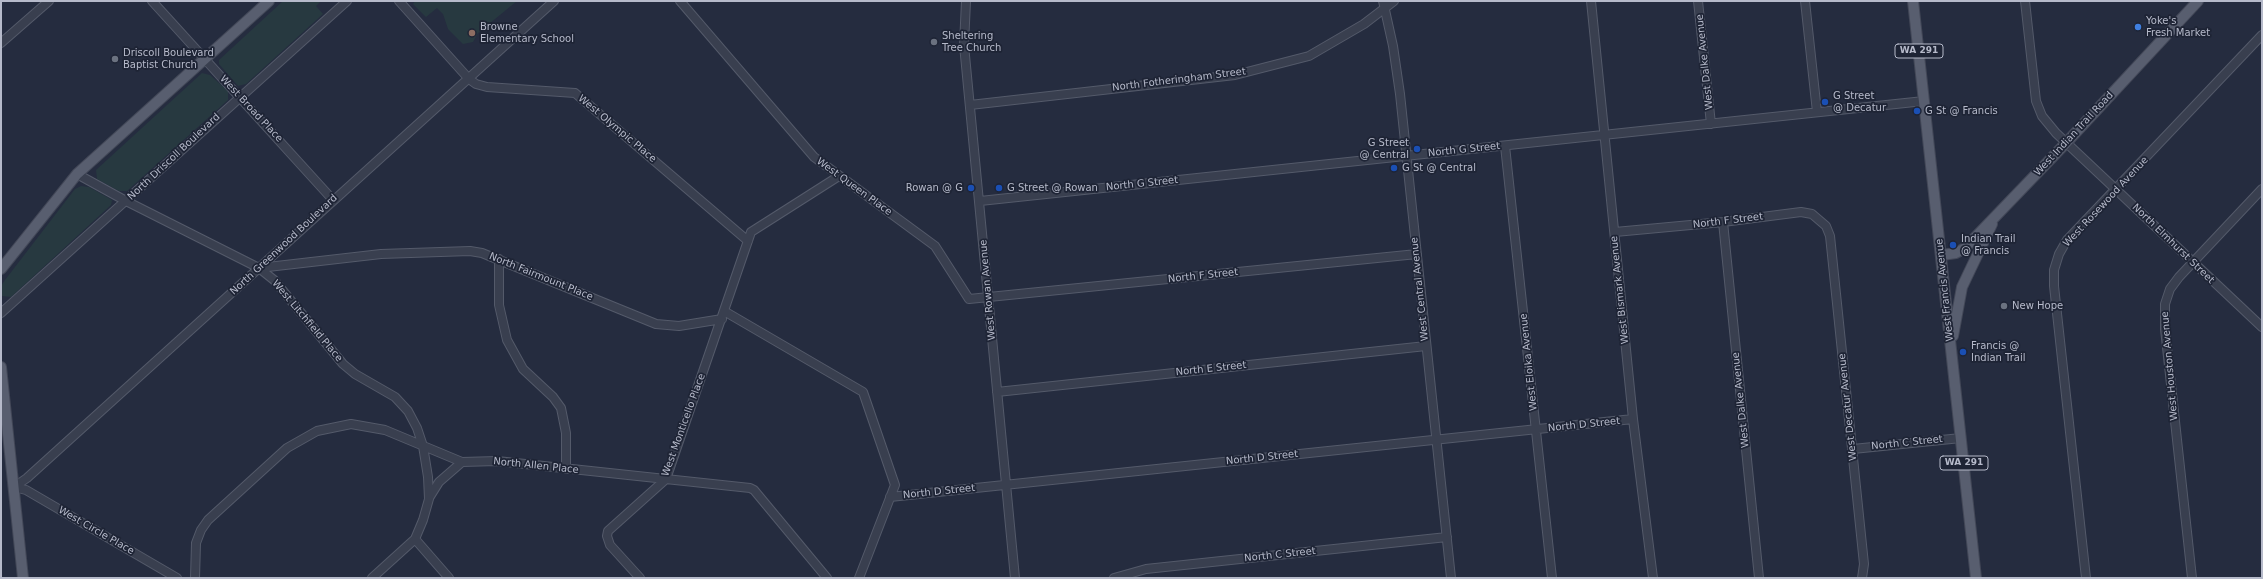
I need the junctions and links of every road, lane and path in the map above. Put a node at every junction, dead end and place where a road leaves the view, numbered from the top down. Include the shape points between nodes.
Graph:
1 (49, 1) edge
2 (152, 1) edge
3 (270, 1) edge
4 (347, 1) edge
5 (399, 1) edge
6 (554, 1) edge
7 (680, 1) edge
8 (966, 1) edge
9 (1394, 1) edge
10 (1591, 1) edge
11 (1698, 1) edge
12 (1805, 1) edge
13 (1914, 1) edge
14 (2025, 1) edge
15 (2198, 1) edge
16 (1384, 4) edge
17 (2262, 35) edge
18 (1, 43) edge
19 (205, 59) junction
20 (468, 79) junction
21 (240, 96) junction
22 (1924, 101) junction
23 (970, 105) junction
24 (1817, 112) junction
25 (1711, 124) junction
26 (1604, 135) junction
27 (2066, 143) junction
28 (1505, 146) junction
29 (1406, 157) junction
30 (78, 174) junction
31 (839, 176) junction
32 (2116, 189) junction
33 (2262, 189) edge
34 (333, 200) junction
35 (126, 201) junction
36 (980, 201) junction
37 (1997, 216) junction
38 (1723, 222) junction
39 (1614, 232) junction
40 (1830, 236) joint
41 (748, 241) junction
42 (1417, 254) junction
43 (1942, 255) junction
44 (499, 259) junction
45 (2192, 263) junction
46 (259, 268) junction
47 (1, 269) edge
48 (989, 298) junction
49 (1, 313) edge
50 (723, 315) junction
51 (2262, 327) edge
52 (1426, 346) junction
53 (1951, 348) junction
54 (1, 367) edge
55 (997, 392) junction
56 (1633, 419) junction
57 (1536, 430) junction
58 (1961, 438) junction
59 (1436, 440) junction
60 (423, 446) junction
61 (1853, 449) junction
62 (462, 462) junction
63 (566, 469) junction
64 (666, 479) junction
65 (1007, 485) junction
66 (14, 487) junction
67 (890, 497) junction
68 (429, 499) junction
69 (1447, 537) junction
70 (415, 539) junction
71 (23, 578) edge
72 (177, 578) edge
73 (195, 578) edge
74 (372, 578) edge
75 (449, 578) edge
76 (640, 578) edge
77 (827, 578) edge
78 (859, 578) edge
79 (1015, 578) edge
80 (1114, 578) edge
81 (1451, 578) edge
82 (1552, 578) edge
83 (1653, 578) edge
84 (1759, 578) edge
85 (1862, 578) edge
86 (1976, 578) edge
87 (2086, 578) edge
88 (2192, 578) edge

1 - 18 street
2 - 19 street, West Broad Place
3 - 19 main road
4 - 21 street, North Driscoll Boulevard
5 - 20 street, West Olympic Place
6 - 20 street, North Greenwood Boulevard
7 - 31 street, West Queen Place via 814,157
8 - 23 street, West Rowan Avenue via 964,45
9 - 16 street, North Fotheringham Street
10 - 26 street, West Bismark Avenue
11 - 25 street, West Dalke Avenue
12 - 24 street
13 - 22 main road, West Francis Avenue / WA 291
14 - 27 street, North Elmhurst Street via 2036,101 2042,116
15 - 27 main road, West Indian Trail Road
16 - 23 street, North Fotheringham Street via 1364,24 1309,56 1235,75
16 - 29 street, West Central Avenue via 1394,53
17 - 32 street, West Rosewood Avenue
19 - 21 street, West Broad Place
19 - 30 main road
20 - 34 street, North Greenwood Boulevard
20 - 41 street, West Olympic Place via 487,87 575,93
21 - 34 street, West Broad Place
21 - 35 street, North Driscoll Boulevard
22 - 24 street, North G Street
22 - 43 main road, West Francis Avenue / WA 291
23 - 36 street, West Rowan Avenue
24 - 25 street, North G Street
25 - 26 street, North G Street
26 - 28 street, North G Street
26 - 39 street, West Bismark Avenue
27 - 32 street, North Elmhurst Street
27 - 37 main road, West Indian Trail Road
28 - 29 street, North G Street
28 - 57 street, West Eloika Avenue
29 - 36 street, North G Street
29 - 42 street, West Central Avenue
30 - 35 street, West Litchfield Place
30 - 47 main road
31 - 41 street, West Monticello Place via 754,229
31 - 48 street, West Queen Place via 935,246 965,296 973,300
32 - 45 street, North Elmhurst Street
32 - 87 street, West Rosewood Avenue via 2067,240 2054,270
33 - 45 street, West Houston Avenue
34 - 46 street, North Greenwood Boulevard
35 - 46 street, West Litchfield Place
35 - 49 street, North Driscoll Boulevard
36 - 48 street, West Rowan Avenue
37 - 43 main road, West Indian Trail Road via 1965,248
37 - 53 main road via 1962,287
38 - 39 street, North F Street
38 - 40 street, North F Street via 1801,212 1819,218
38 - 84 street, West Dalke Avenue
39 - 56 street, West Bismark Avenue
40 - 61 street, West Decatur Avenue
41 - 50 street, West Monticello Place
42 - 48 street, North F Street
42 - 52 street, West Central Avenue
43 - 53 main road, West Francis Avenue / WA 291
44 - 46 street, North Fairmount Place via 482,252 470,251 381,254
44 - 50 street, North Fairmount Place via 656,324 679,326
44 - 63 street via 499,305 507,340 523,369 561,408 566,432
45 - 51 street, North Elmhurst Street
45 - 88 street, West Houston Avenue via 2170,289 2164,316
46 - 60 street, West Litchfield Place via 274,280 343,364 395,397 408,411
46 - 66 street, North Greenwood Boulevard
48 - 55 street, West Rowan Avenue
50 - 64 street, West Monticello Place
50 - 67 street via 862,389 894,481
52 - 55 street, North E Street
52 - 59 street, West Central Avenue
53 - 58 main road, West Francis Avenue / WA 291
54 - 66 main road
55 - 65 street, West Rowan Avenue
56 - 57 street, North D Street
56 - 83 street, West Bismark Avenue
57 - 59 street, North D Street
57 - 82 street, West Eloika Avenue
58 - 61 street, North C Street
58 - 86 main road, West Francis Avenue / WA 291
59 - 65 street, North D Street
59 - 69 street, West Central Avenue
60 - 62 street, North Allen Place
60 - 68 street, West Litchfield Place
60 - 73 street, North Allen Place via 385,430 351,424 335,426 302,439 287,448 208,520 196,543
61 - 85 street, West Decatur Avenue via 1864,564
62 - 63 street, North Allen Place via 497,461
62 - 68 street, West Litchfield Place via 439,482
63 - 64 street, North Allen Place
64 - 76 street, West Monticello Place via 608,531 606,536 610,545
64 - 77 street, North Allen Place via 754,490
65 - 67 street, North D Street
65 - 79 street, West Rowan Avenue
66 - 71 main road
66 - 72 street, West Circle Place via 26,490
67 - 78 street
68 - 70 street, West Litchfield Place
69 - 80 street, North C Street via 1146,569
69 - 81 street, West Central Avenue
70 - 74 street
70 - 75 street

